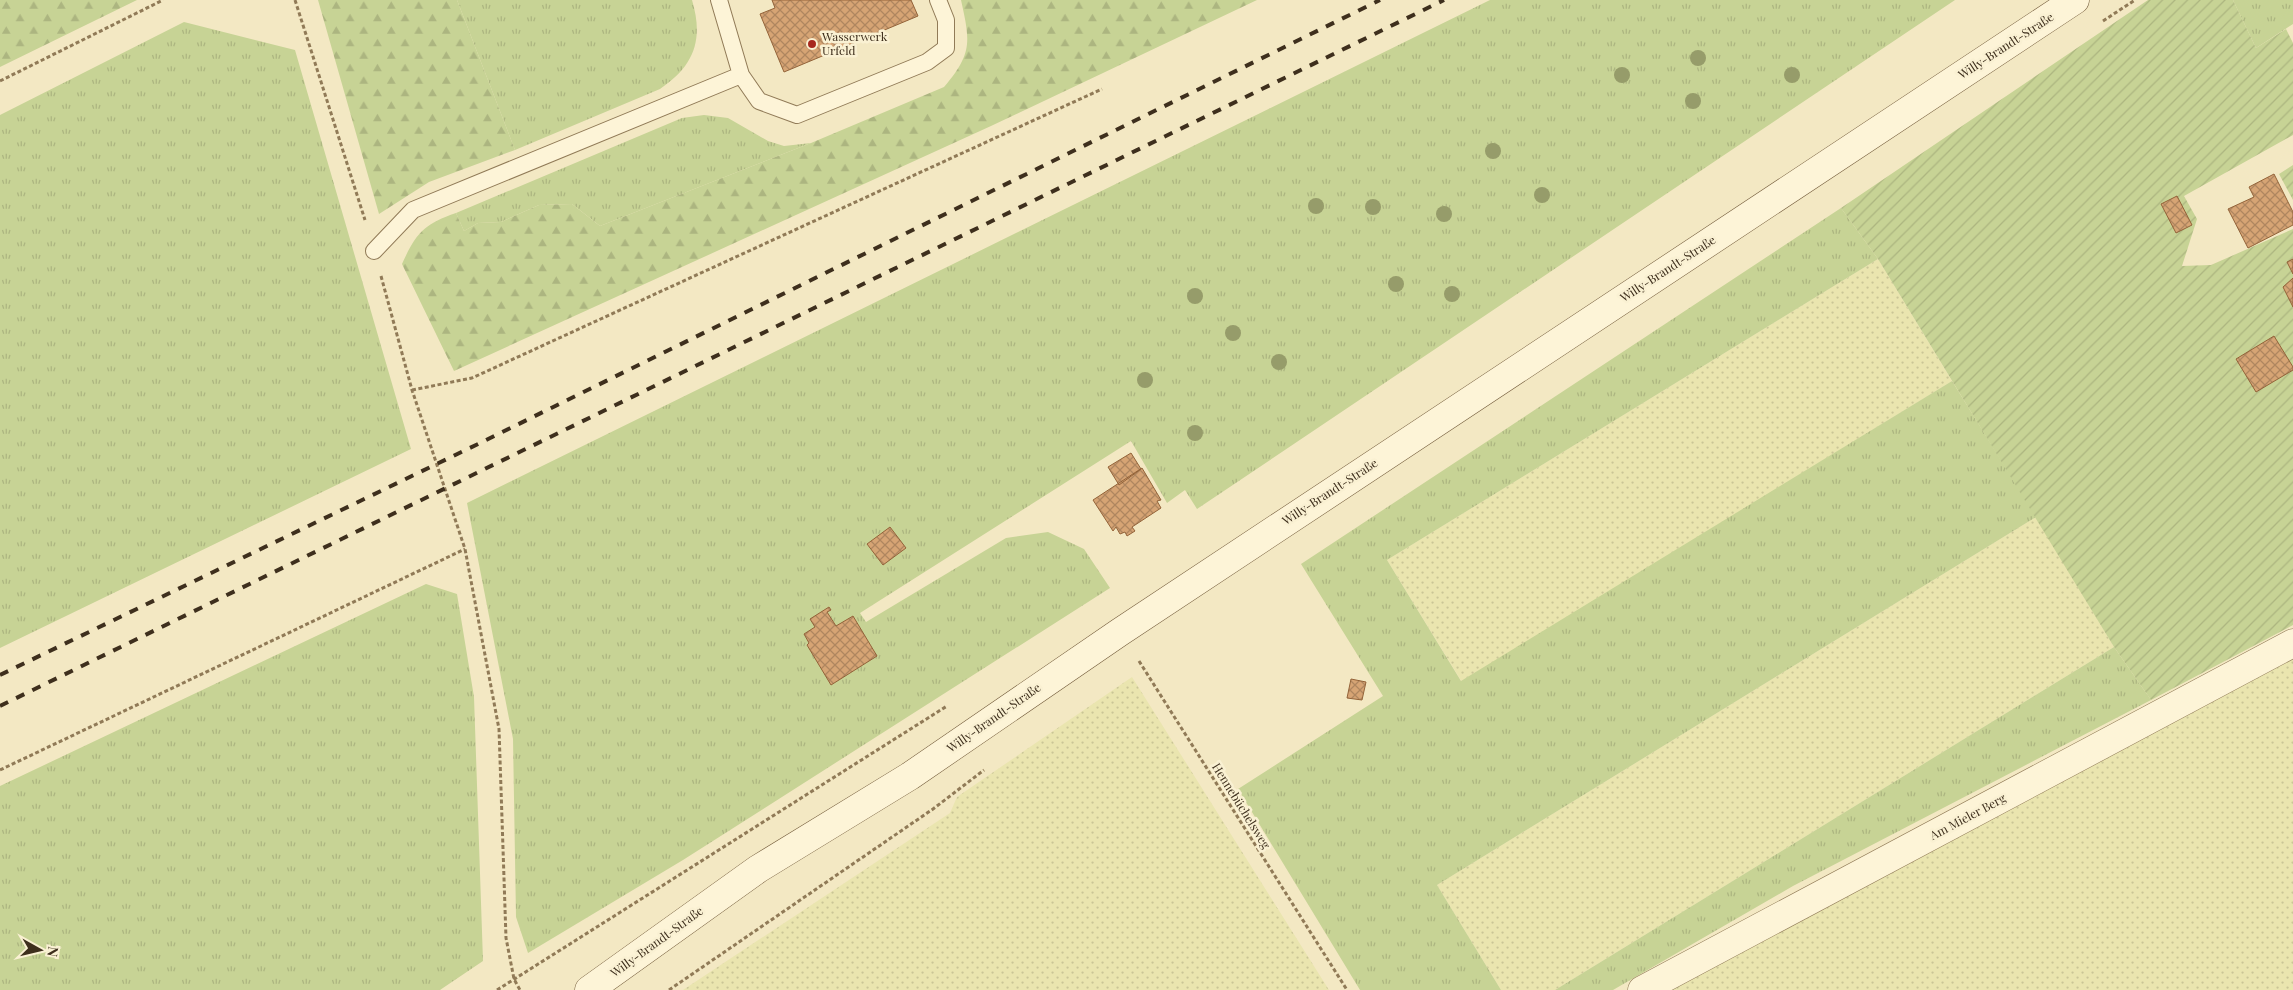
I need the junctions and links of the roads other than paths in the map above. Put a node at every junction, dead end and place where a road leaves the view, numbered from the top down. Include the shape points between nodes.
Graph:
1 (719, 0) edge
2 (938, 0) edge
3 (2075, 0) edge
4 (741, 75) junction
5 (374, 251) road end
6 (2293, 643) edge
7 (590, 990) edge
8 (1642, 990) edge

1 - 4 lane
2 - 4 lane via 946,20 946,48 927,62 797,115 759,101
3 - 7 main road, Willy-Brandt-Straße via 1120,632 910,776 758,869
4 - 5 lane via 414,210
6 - 8 main road, Am Mieler Berg

